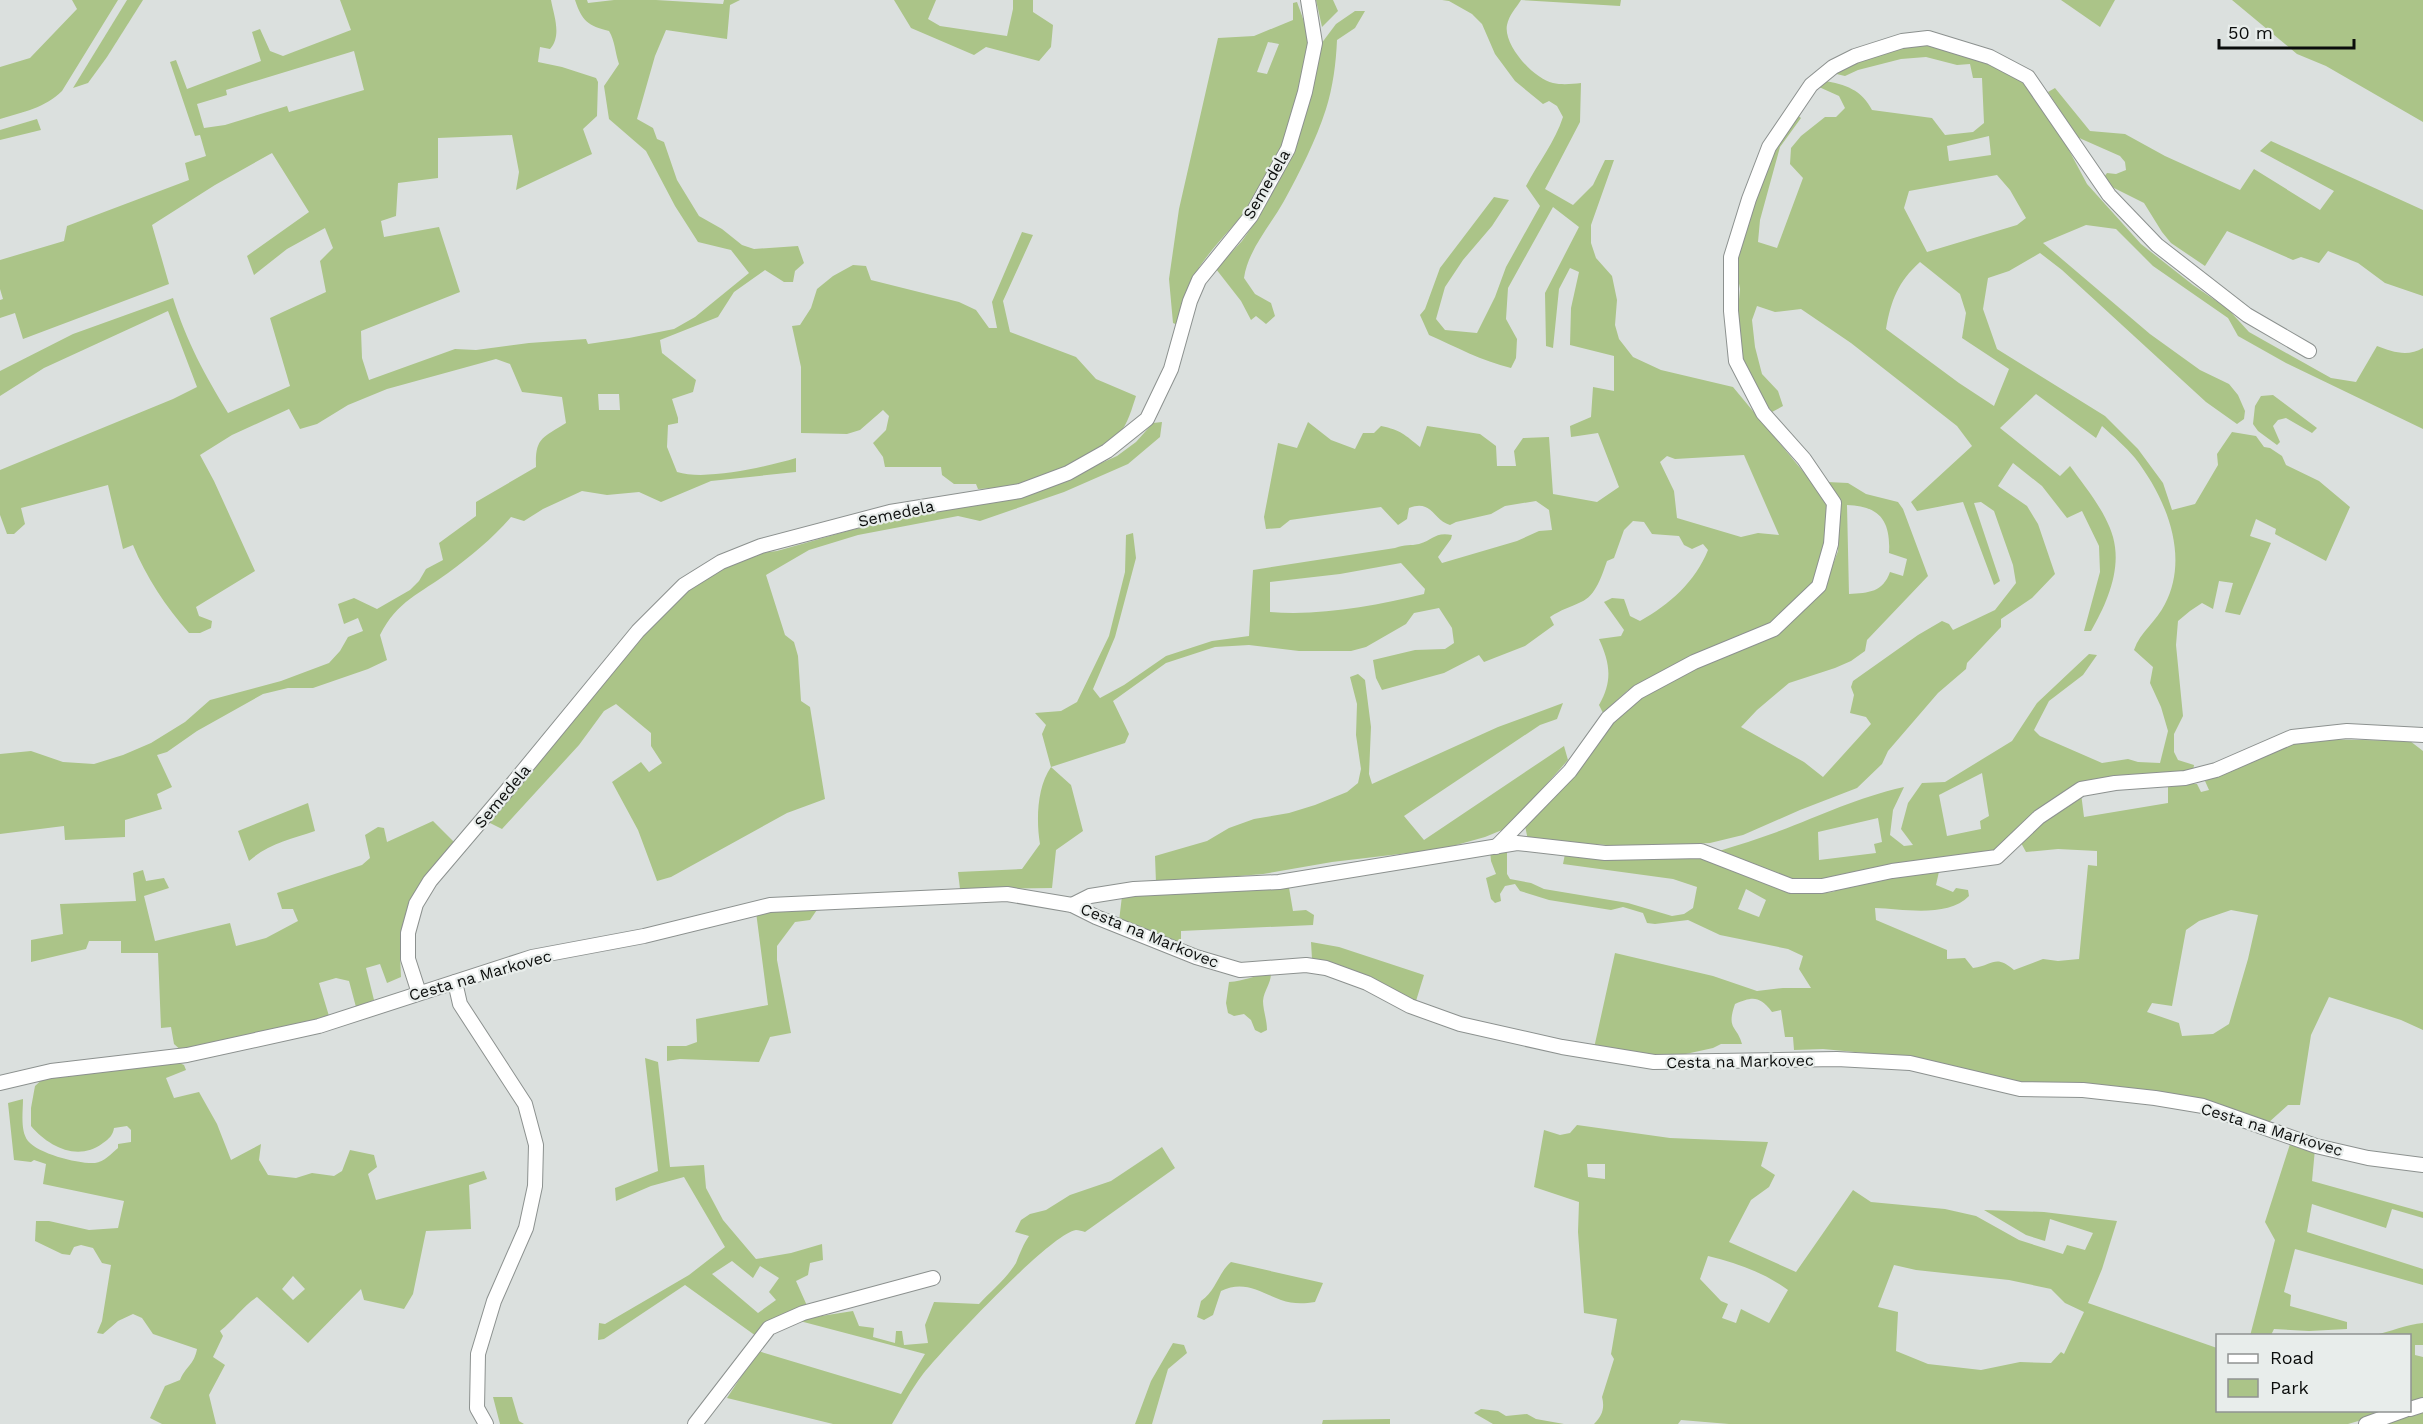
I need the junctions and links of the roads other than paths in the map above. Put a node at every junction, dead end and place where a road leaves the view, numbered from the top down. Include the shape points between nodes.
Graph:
1 (1308, 0) edge
2 (2309, 351) dead end
3 (2423, 735) edge
4 (1496, 847) junction
5 (1072, 905) junction
6 (455, 982) junction
7 (419, 993) junction
8 (0, 1083) edge
9 (2423, 1164) edge
10 (933, 1278) dead end
11 (2399, 1412) edge
12 (486, 1424) edge
13 (695, 1424) edge
14 (2366, 1424) edge

1 - 7 street, Semedela via 1314,43 1288,150 1251,216 1199,279 1171,369 1148,419 1107,451 1068,473 1020,491 890,512 761,546 721,562 684,585 638,631 430,881 416,904 408,933 408,959
2 - 4 street via 2247,315 2157,245 2109,195 2028,77 1990,57 1928,38 1902,41 1833,67 1811,85 1768,147 1731,257 1736,361 1763,413 1804,459 1834,503 1831,544 1819,586 1774,629 1694,662 1638,693 1608,718 1570,771
3 - 4 street, Cesta na Markovec via 2347,731 2292,737 2216,770 2184,778 2081,789 2039,817 1997,857 1892,871 1822,886 1791,886 1701,851 1627,854 1517,843
4 - 5 street, Cesta na Markovec via 1279,882 1134,889 1090,896
5 - 6 street, Cesta na Markovec via 1007,894 770,905 644,936 532,957
5 - 9 street, Cesta na Markovec via 1196,957 1240,970 1306,965 1326,968 1460,1024 1562,1047 1654,1062 1837,1059 1910,1063 2020,1089 2083,1090 2204,1106 2316,1146 2368,1158
6 - 7 street, Cesta na Markovec
6 - 12 street via 460,1004 525,1104 536,1145 535,1186 526,1228 494,1301 478,1354 477,1408
7 - 8 street, Cesta na Markovec via 319,1026 187,1055 51,1071
10 - 13 street via 803,1313 769,1328
11 - 14 street

